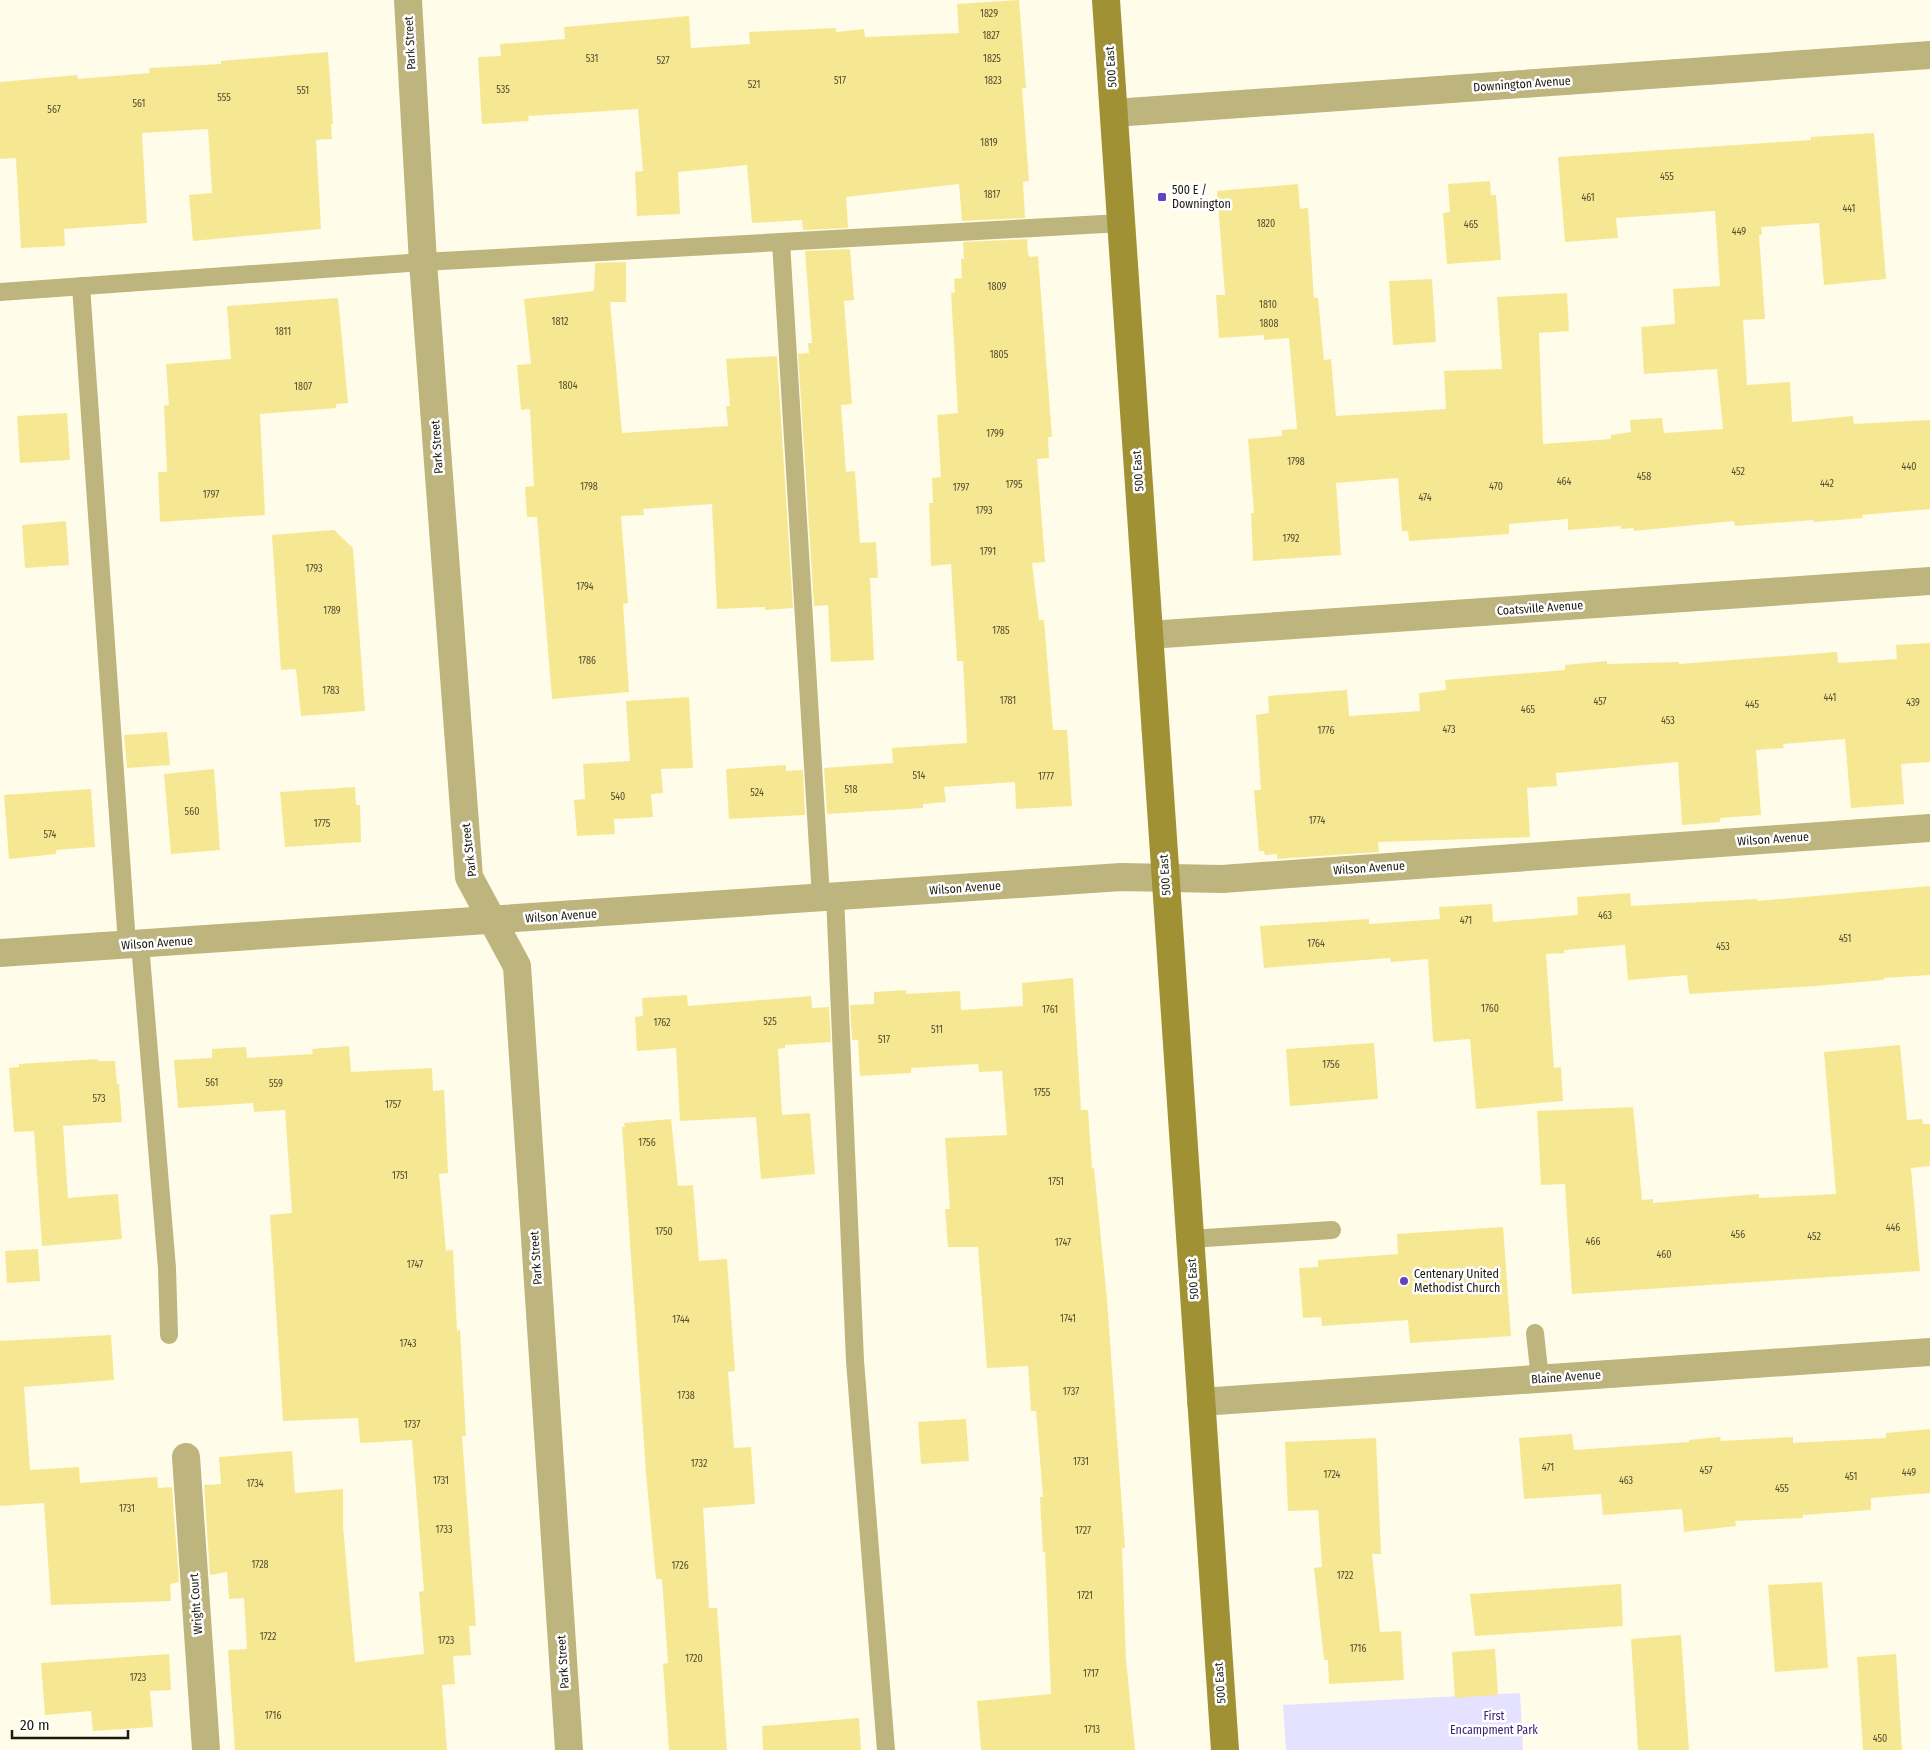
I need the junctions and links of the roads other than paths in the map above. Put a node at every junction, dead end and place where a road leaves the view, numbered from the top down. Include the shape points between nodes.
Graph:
1 (408, 0) edge
2 (1106, 0) edge
3 (1930, 55) edge
4 (1114, 113) junction
5 (1121, 223) junction
6 (781, 242) junction
7 (423, 262) junction
8 (81, 286) junction
9 (0, 292) edge
10 (1930, 581) edge
11 (1149, 635) junction
12 (1930, 828) edge
13 (1166, 878) junction
14 (828, 897) junction
15 (494, 921) junction
16 (133, 944) junction
17 (0, 953) edge
18 (1332, 1230) dead end
19 (1190, 1239) junction
20 (1535, 1333) dead end
21 (169, 1335) dead end
22 (1930, 1352) edge
23 (1540, 1379) junction
24 (1201, 1402) junction
25 (186, 1457) dead end
26 (206, 1750) edge
27 (569, 1750) edge
28 (886, 1750) edge
29 (1225, 1750) edge

1 - 7 street, Park Street
2 - 4 street, 500 East
3 - 4 street, Downington Avenue
4 - 5 street, 500 East
5 - 6 lane
5 - 11 street, 500 East
6 - 7 lane
6 - 14 lane
7 - 8 lane
7 - 15 street, Park Street via 469,877
8 - 9 lane
8 - 16 lane
10 - 11 street, Coatsville Avenue
11 - 13 street, 500 East
12 - 13 street, Wilson Avenue via 1222,879
13 - 14 street, Wilson Avenue via 1121,878
13 - 19 street, 500 East
14 - 15 street, Wilson Avenue
14 - 28 lane via 855,1362
15 - 16 street, Wilson Avenue
15 - 27 street, Park Street via 517,966
16 - 17 street, Wilson Avenue
16 - 21 lane via 167,1268
18 - 19 lane
19 - 24 street, 500 East
20 - 23 lane
22 - 23 street, Blaine Avenue
23 - 24 street, Blaine Avenue
24 - 29 street, 500 East
25 - 26 street, Wright Court

